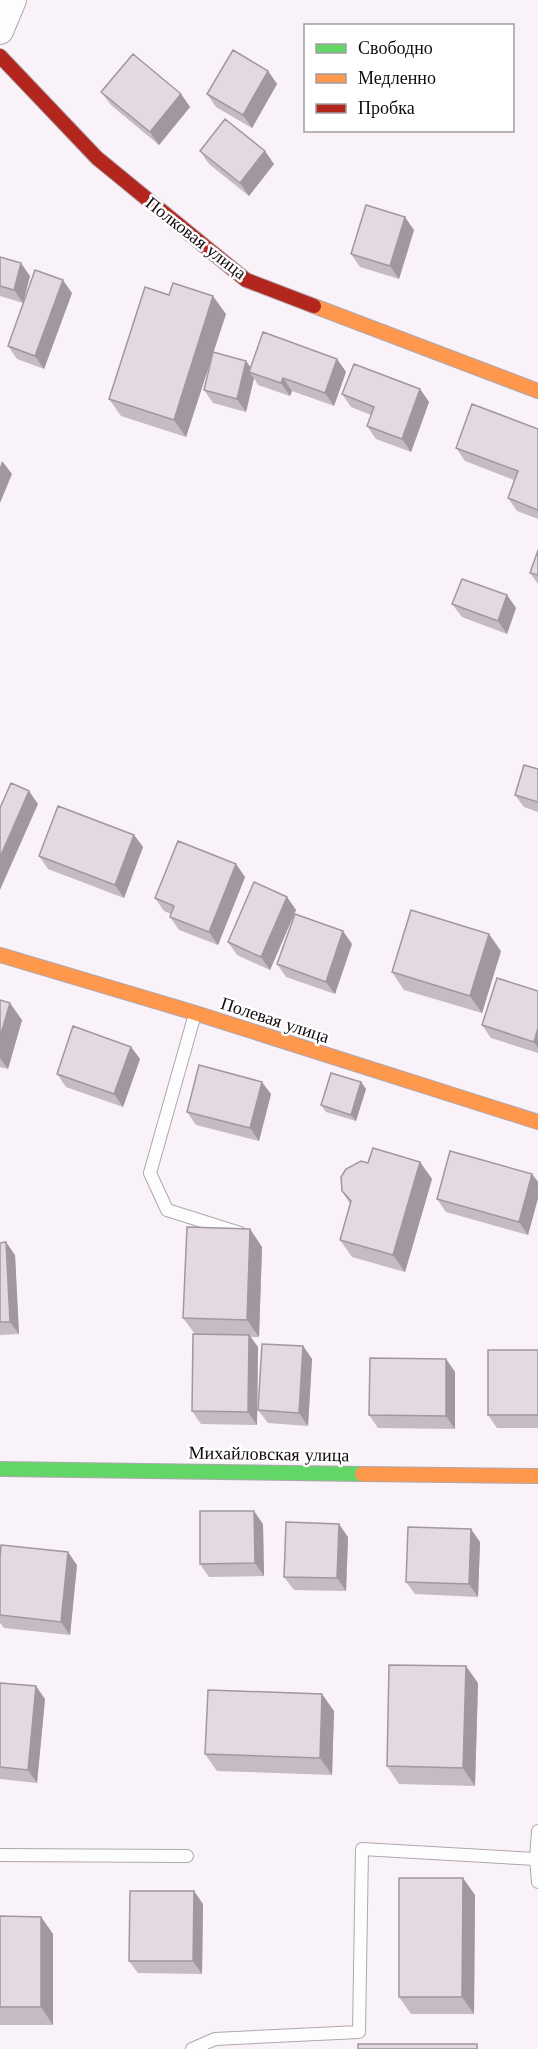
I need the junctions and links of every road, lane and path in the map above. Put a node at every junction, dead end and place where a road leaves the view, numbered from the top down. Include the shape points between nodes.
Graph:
1 (13, 0) edge
2 (0, 31) edge
3 (0, 56) edge
4 (538, 391) edge
5 (0, 955) edge
6 (195, 1013) junction
7 (538, 1122) edge
8 (246, 1235) edge
9 (0, 1468) edge
10 (538, 1476) edge
11 (538, 1831) edge
12 (0, 1855) edge
13 (187, 1856) dead end
14 (536, 1859) junction
15 (538, 1882) edge
16 (192, 2049) edge

1 - 2 street
3 - 4 street, Полковая улица via 97,158 246,280
5 - 6 street, Полевая улица
6 - 7 street, Полевая улица
6 - 8 lane via 150,1173 167,1210
9 - 10 street, Михайловская улица
11 - 14 lane
12 - 13 lane
14 - 15 lane
14 - 16 lane via 362,1849 359,2036 215,2039

